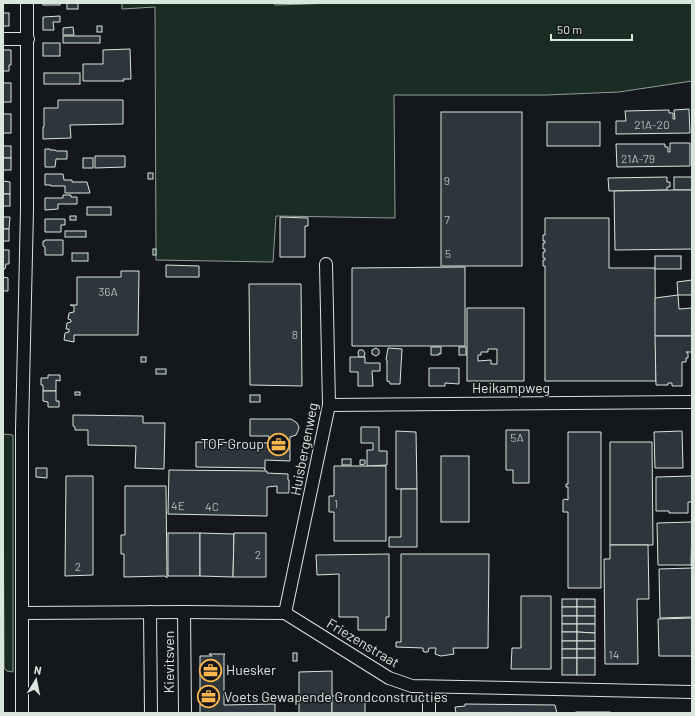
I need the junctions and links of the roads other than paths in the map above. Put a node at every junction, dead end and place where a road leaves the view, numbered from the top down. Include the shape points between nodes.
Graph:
1 (27, 3) edge
2 (3, 39) edge
3 (28, 39) junction
4 (326, 264) dead end
5 (692, 402) edge
6 (329, 405) junction
7 (150, 612) junction
8 (184, 612) junction
9 (22, 613) junction
10 (285, 613) junction
11 (429, 687) junction
12 (692, 692) edge
13 (22, 713) edge
14 (150, 713) edge
15 (184, 713) edge
16 (429, 713) edge

1 - 3 street
2 - 3 street
3 - 9 street
4 - 6 street, Huisbergenweg
5 - 6 street, Heikampweg
6 - 10 street, Huisbergenweg
7 - 8 street
7 - 9 street
7 - 14 street, Kievitsven
8 - 10 street
8 - 15 street, Kievitsven
9 - 13 street
10 - 11 street, Friezenstraat via 389,678 412,686
11 - 12 street, Friezenstraat
11 - 16 street

